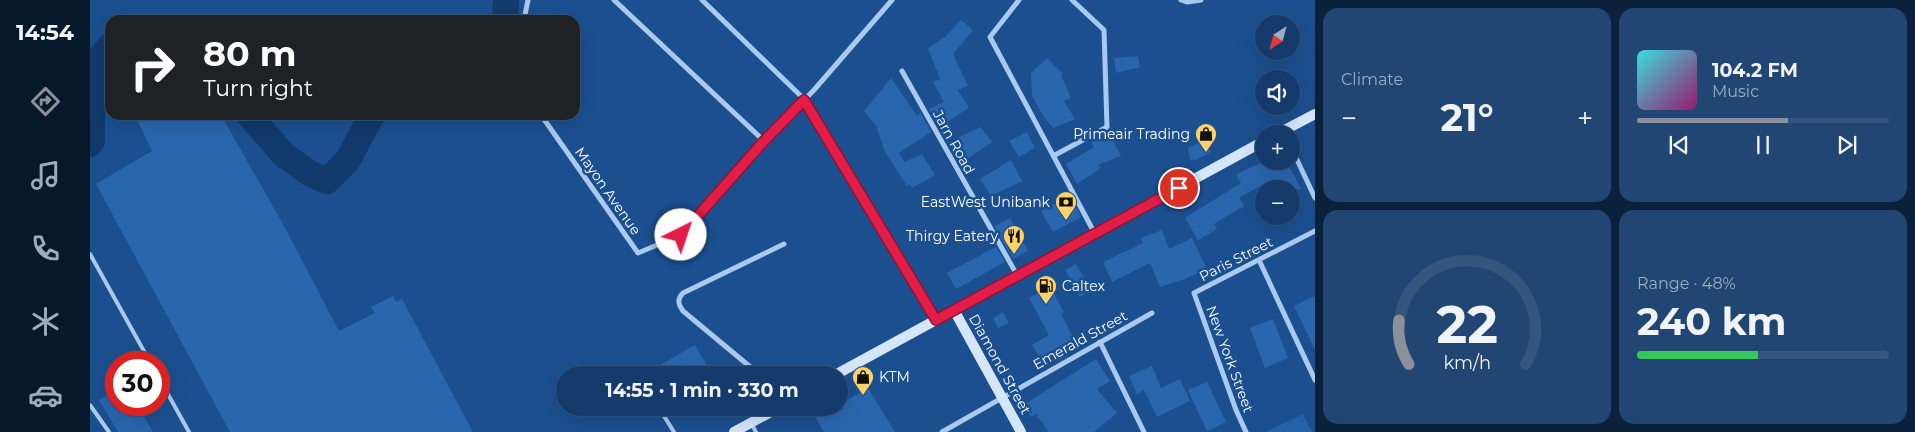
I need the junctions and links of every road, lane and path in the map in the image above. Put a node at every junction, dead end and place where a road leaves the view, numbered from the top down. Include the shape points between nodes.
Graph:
1 (528, 0) edge
2 (614, 0) edge
3 (702, 0) edge
4 (892, 0) edge
5 (1019, 0) edge
6 (1072, 0) edge
7 (1181, 0) edge
8 (1201, 0) edge
9 (525, 15) edge
10 (902, 71) dead end
11 (804, 100) junction
12 (1315, 114) edge
13 (545, 120) edge
14 (1296, 125) edge
15 (764, 141) junction
16 (1255, 146) edge
17 (1055, 156) junction
18 (1300, 167) edge
19 (1315, 198) edge
20 (1315, 231) edge
21 (1095, 234) junction
22 (784, 244) dead end
23 (90, 254) edge
24 (1259, 260) junction
25 (1017, 276) junction
26 (1194, 293) joint
27 (954, 310) junction
28 (1152, 313) dead end
29 (936, 320) junction
30 (1100, 342) junction
31 (144, 351) edge
32 (749, 366) edge
33 (848, 368) edge
34 (1315, 380) edge
35 (1002, 397) junction
36 (170, 398) edge
37 (90, 405) edge
38 (664, 416) edge
39 (767, 416) edge
40 (753, 427) edge
41 (109, 432) edge
42 (189, 432) edge
43 (674, 432) edge
44 (734, 432) edge
45 (942, 432) edge
46 (1021, 432) edge
47 (1144, 432) edge
48 (1246, 432) edge

1 - 9 street
2 - 15 street
3 - 11 street
4 - 11 street, Mayon Avenue
5 - 17 street via 990,37
6 - 17 street via 1104,30 1106,126
7 - 8 street
10 - 25 street, Jarn Road
11 - 15 street, Mayon Avenue
11 - 29 street
12 - 14 main road
13 - 15 street, Mayon Avenue via 638,253 681,235
16 - 21 main road
17 - 21 street
18 - 19 street
20 - 24 street, Paris Street
21 - 25 main road
22 - 32 street via 683,293 678,299 683,310
23 - 31 lane
24 - 26 street, Paris Street
24 - 34 street
25 - 27 main road
26 - 48 street, New York Street
27 - 29 main road
27 - 35 main road, Diamond Street
28 - 30 street, Emerald Street
29 - 33 main road
30 - 35 street, Emerald Street
30 - 47 street
35 - 45 street, Emerald Street
35 - 46 main road, Diamond Street
36 - 42 lane
37 - 41 lane
38 - 43 lane
39 - 40 main road
40 - 44 main road

